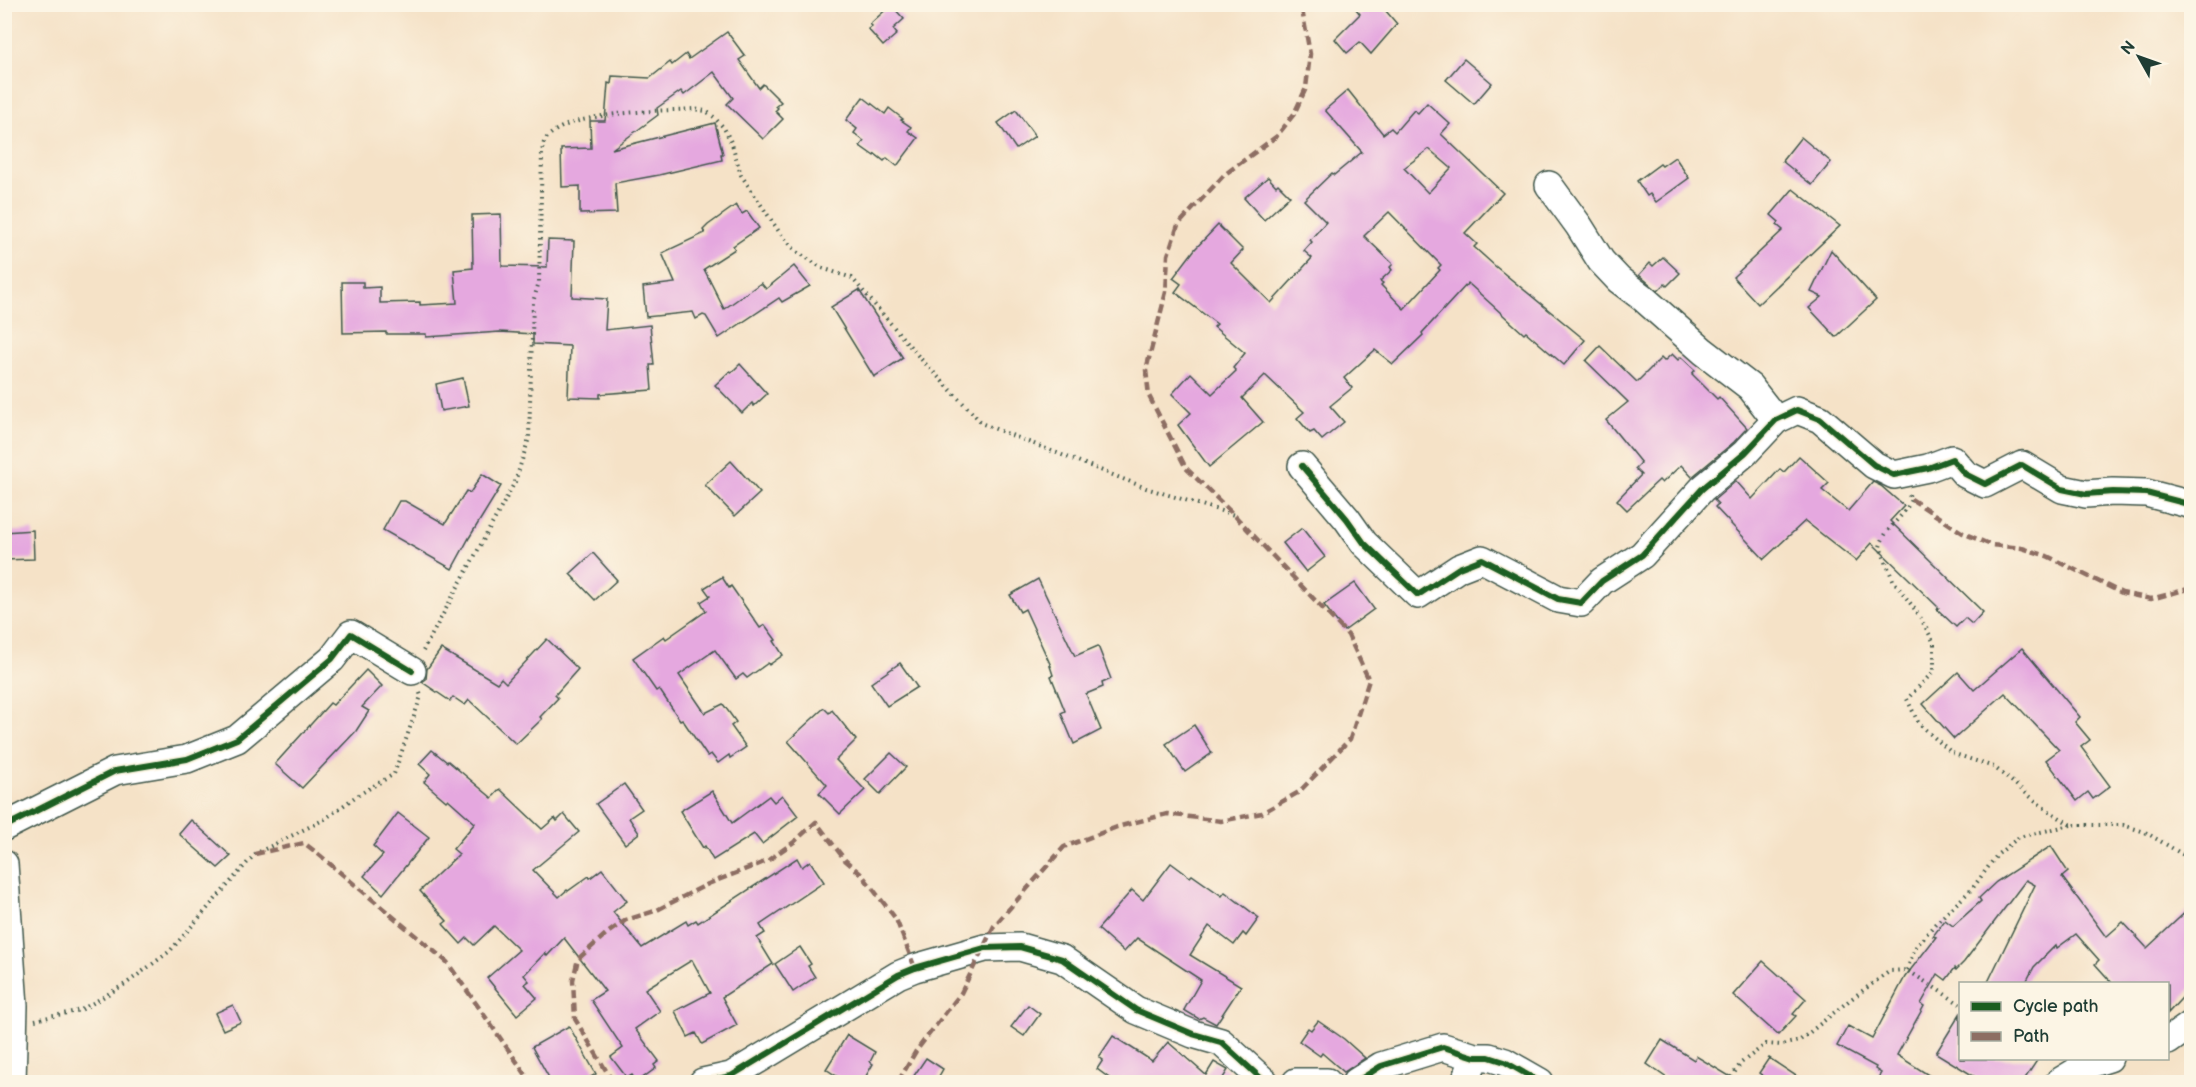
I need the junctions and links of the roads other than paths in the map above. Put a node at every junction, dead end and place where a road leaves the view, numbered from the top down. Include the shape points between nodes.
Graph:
1 (1549, 185) dead end
2 (1776, 420) junction
3 (1302, 466) dead end
4 (2192, 505) edge
5 (412, 671) road end
6 (4, 827) edge
7 (4, 864) edge
8 (2192, 1024) edge
9 (2169, 1040) edge
10 (1475, 1057) junction
11 (2105, 1060) edge
12 (2069, 1080) edge
13 (12, 1083) edge
14 (703, 1083) edge
15 (1265, 1083) edge
16 (1296, 1083) edge
17 (1327, 1083) edge
18 (1356, 1083) edge
19 (1465, 1083) edge
20 (1540, 1083) edge

1 - 2 street via 1601,261 1750,387
2 - 3 street via 1702,489 1641,555 1602,580 1581,603 1558,599 1482,559 1459,568 1418,595 1364,543
2 - 4 street via 1797,410 1820,419 1874,465 1894,475 1952,459 1965,474 1985,484 2022,465 2062,489 2086,494 2146,493
5 - 6 street via 351,634 332,659 237,738 187,759 115,771
7 - 13 street via 14,1024
8 - 9 street
10 - 18 street via 1443,1047 1381,1066
10 - 19 street
10 - 20 street via 1505,1062
11 - 12 street via 2087,1065
14 - 15 street via 731,1076 898,975 985,948 1020,947 1062,959 1136,1010 1221,1042
16 - 17 street

